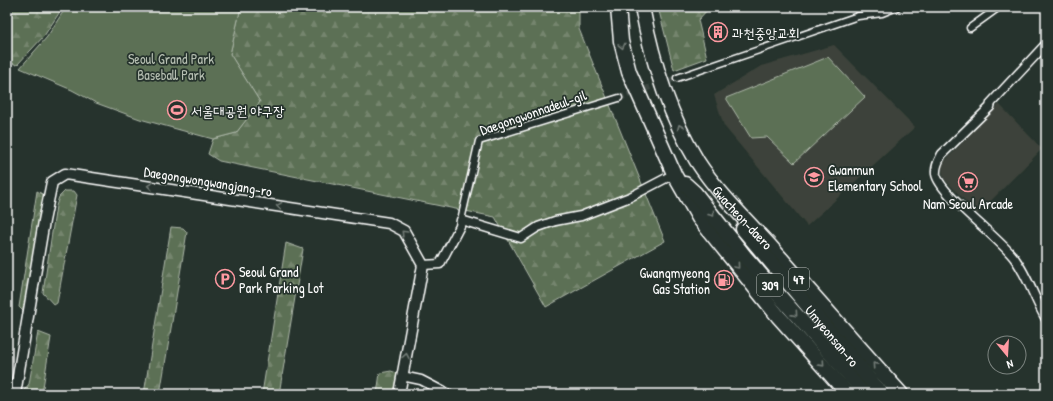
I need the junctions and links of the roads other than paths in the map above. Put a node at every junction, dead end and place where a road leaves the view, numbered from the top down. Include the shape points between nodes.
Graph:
1 (618, 7) edge
2 (642, 7) edge
3 (897, 7) edge
4 (999, 7) edge
5 (970, 28) dead end
6 (1046, 44) edge
7 (677, 78) tunnel mouth
8 (619, 98) tunnel mouth
9 (698, 162) junction
10 (675, 175) junction
11 (461, 220) junction
12 (423, 266) junction
13 (1046, 319) edge
14 (402, 376) junction
15 (15, 394) edge
16 (399, 394) edge
17 (448, 394) edge
18 (848, 394) edge
19 (866, 394) edge
20 (882, 394) edge
21 (901, 394) edge

1 -> 10 highway via 621,40 629,72
9 -> 2 highway, Gwacheon-daero / 47 via 680,130 664,87 653,55
3 - 7 street via 882,13 858,16
4 - 5 street
6 - 13 street via 942,154 936,175 944,188 1010,252 1021,268
8 - 11 street, Daegongwonnadeul-gil via 479,141
9 - 20 highway, Umyeonsan-ro / 309 via 708,187
21 -> 9 highway, Gwacheon-daero / 47 via 735,209
10 - 11 street via 605,207 538,227 521,238
10 -> 18 highway via 699,218 729,257
10 -> 19 highway, Umyeonsan-ro / 309 via 695,193 746,258
11 - 12 street, Daegongwonnadeul-gil via 440,264
14 -> 12 street
12 -> 15 street, Daegongwongwangjang-ro via 404,231 388,223 65,174 52,182
14 - 16 street
14 - 17 street via 421,380

